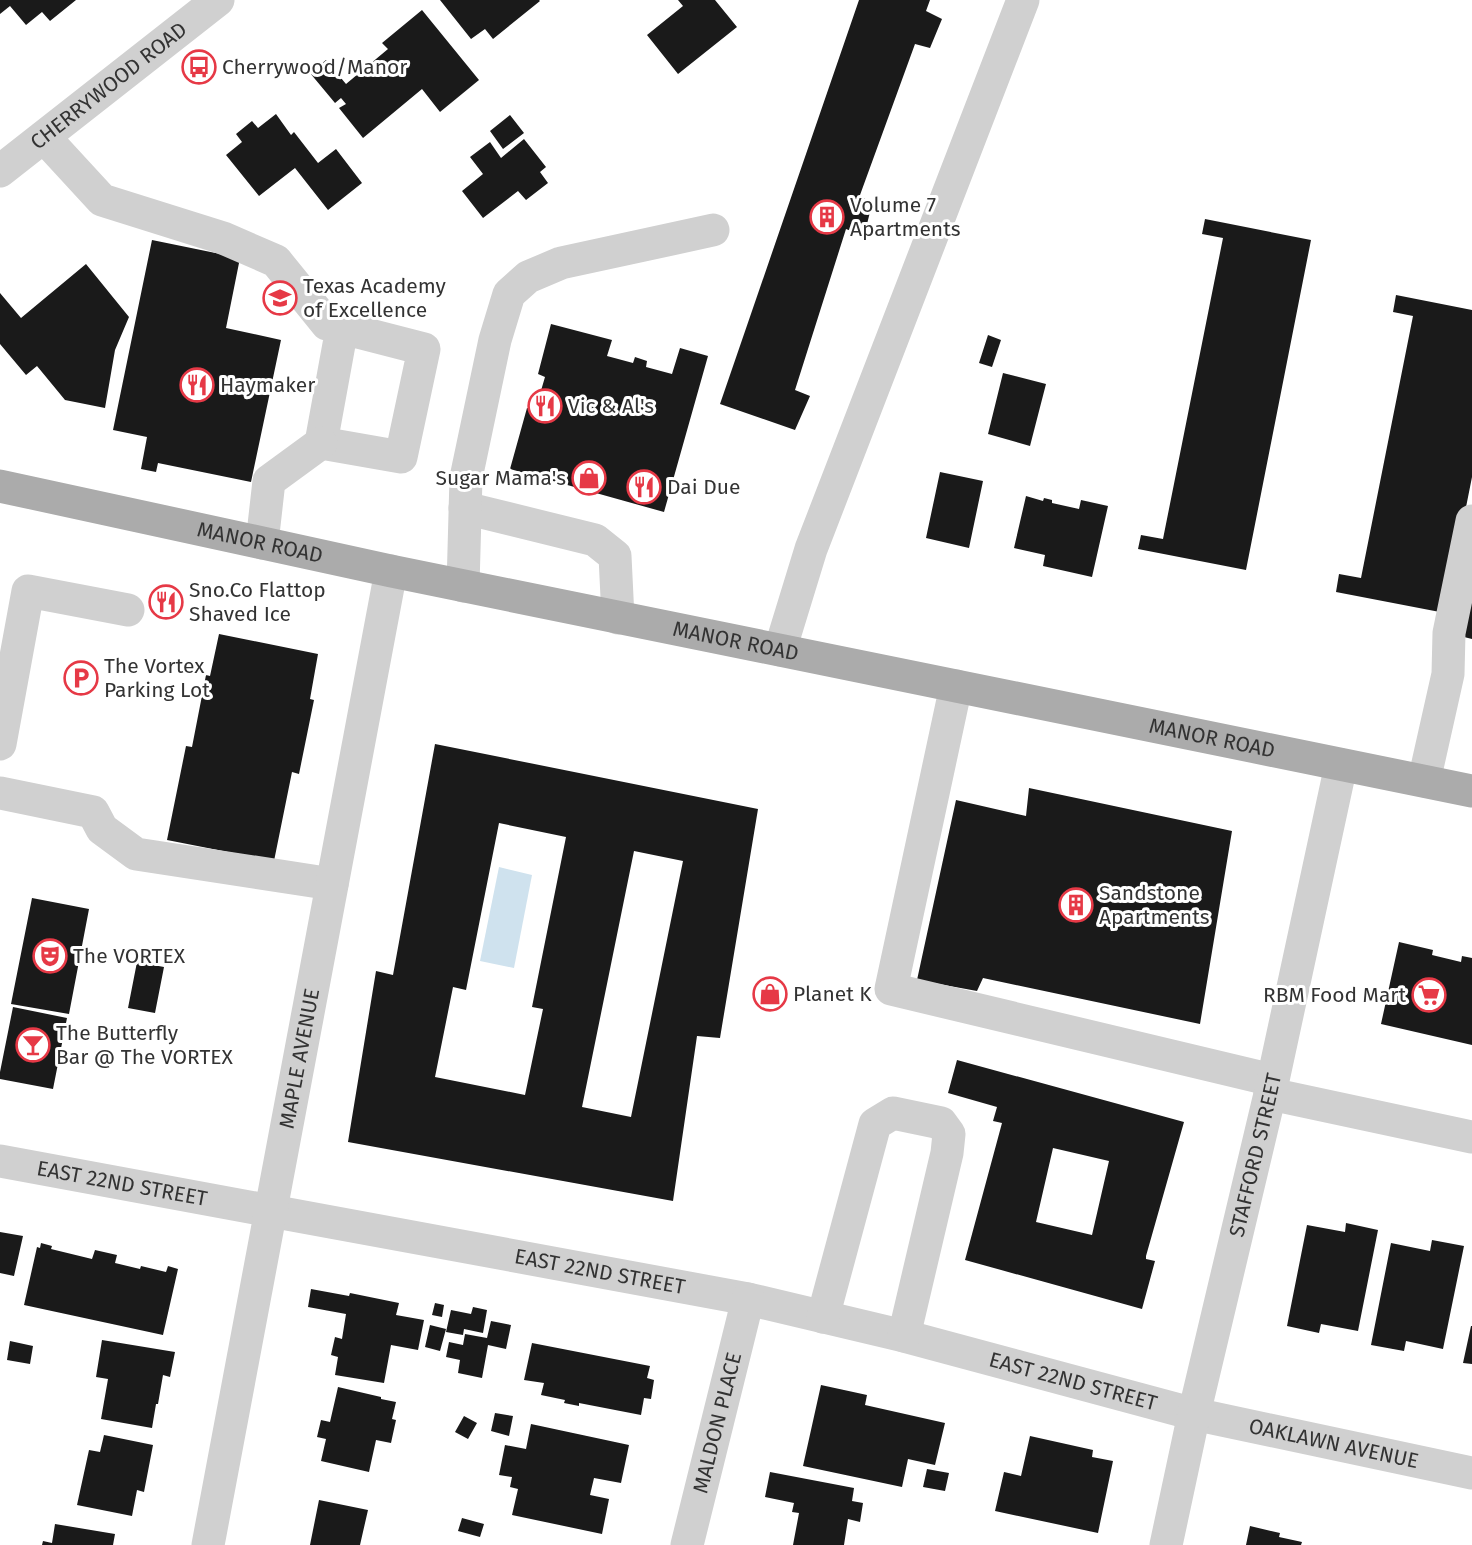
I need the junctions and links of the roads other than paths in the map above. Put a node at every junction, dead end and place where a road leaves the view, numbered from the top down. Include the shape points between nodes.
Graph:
1 (218, 0) edge
2 (1023, 0) edge
3 (44, 137) junction
4 (0, 171) edge
5 (713, 230) dead end
6 (342, 328) junction
7 (321, 443) junction
8 (0, 486) edge
9 (465, 508) junction
10 (1472, 521) edge
11 (262, 543) junction
12 (391, 572) junction
13 (463, 586) junction
14 (128, 610) dead end
15 (618, 618) junction
16 (780, 650) junction
17 (1460, 676) edge
18 (956, 686) junction
19 (0, 744) edge
20 (1341, 765) junction
21 (1424, 781) junction
22 (1472, 791) edge
23 (0, 793) edge
24 (332, 884) junction
25 (1271, 1087) junction
26 (1472, 1137) edge
27 (0, 1161) edge
28 (272, 1210) junction
29 (748, 1299) junction
30 (823, 1317) junction
31 (903, 1336) junction
32 (1194, 1414) junction
33 (1472, 1473) edge
34 (208, 1545) edge
35 (687, 1545) edge
36 (1166, 1545) edge

1 - 3 street, CHERRYWOOD ROAD
2 - 16 street via 811,549
3 - 4 street, CHERRYWOOD ROAD
3 - 6 street via 102,200 223,238 276,261 327,324
5 - 9 street via 561,263 528,277 509,294 495,340 466,478
6 - 7 street
6 - 7 street via 424,349 401,457
7 - 11 street via 269,481
8 - 11 main road, MANOR ROAD
9 - 13 street
9 - 15 street via 595,540 615,556
10 - 17 street via 1449,633
11 - 12 main road, MANOR ROAD
12 - 13 main road, MANOR ROAD
12 - 24 street, MAPLE AVENUE
13 - 15 main road, MANOR ROAD
14 - 19 street via 28,591
15 - 16 main road, MANOR ROAD
16 - 18 main road, MANOR ROAD
17 - 21 street
18 - 20 main road, MANOR ROAD
18 - 25 street via 891,989
20 - 21 main road, MANOR ROAD
20 - 25 street, STAFFORD STREET
21 - 22 main road, MANOR ROAD
23 - 24 street via 93,812 102,829 135,854
24 - 28 street, MAPLE AVENUE
25 - 26 street
25 - 32 street, STAFFORD STREET
27 - 28 street, EAST 22ND STREET
28 - 29 street, EAST 22ND STREET
28 - 34 street, MAPLE AVENUE
29 - 30 street, EAST 22ND STREET
29 - 35 street, MALDON PLACE
30 - 31 street, EAST 22ND STREET
30 - 31 street via 875,1124 893,1113 941,1124 949,1134 948,1153
31 - 32 street, EAST 22ND STREET
32 - 33 street, OAKLAWN AVENUE
32 - 36 street, STAFFORD STREET

